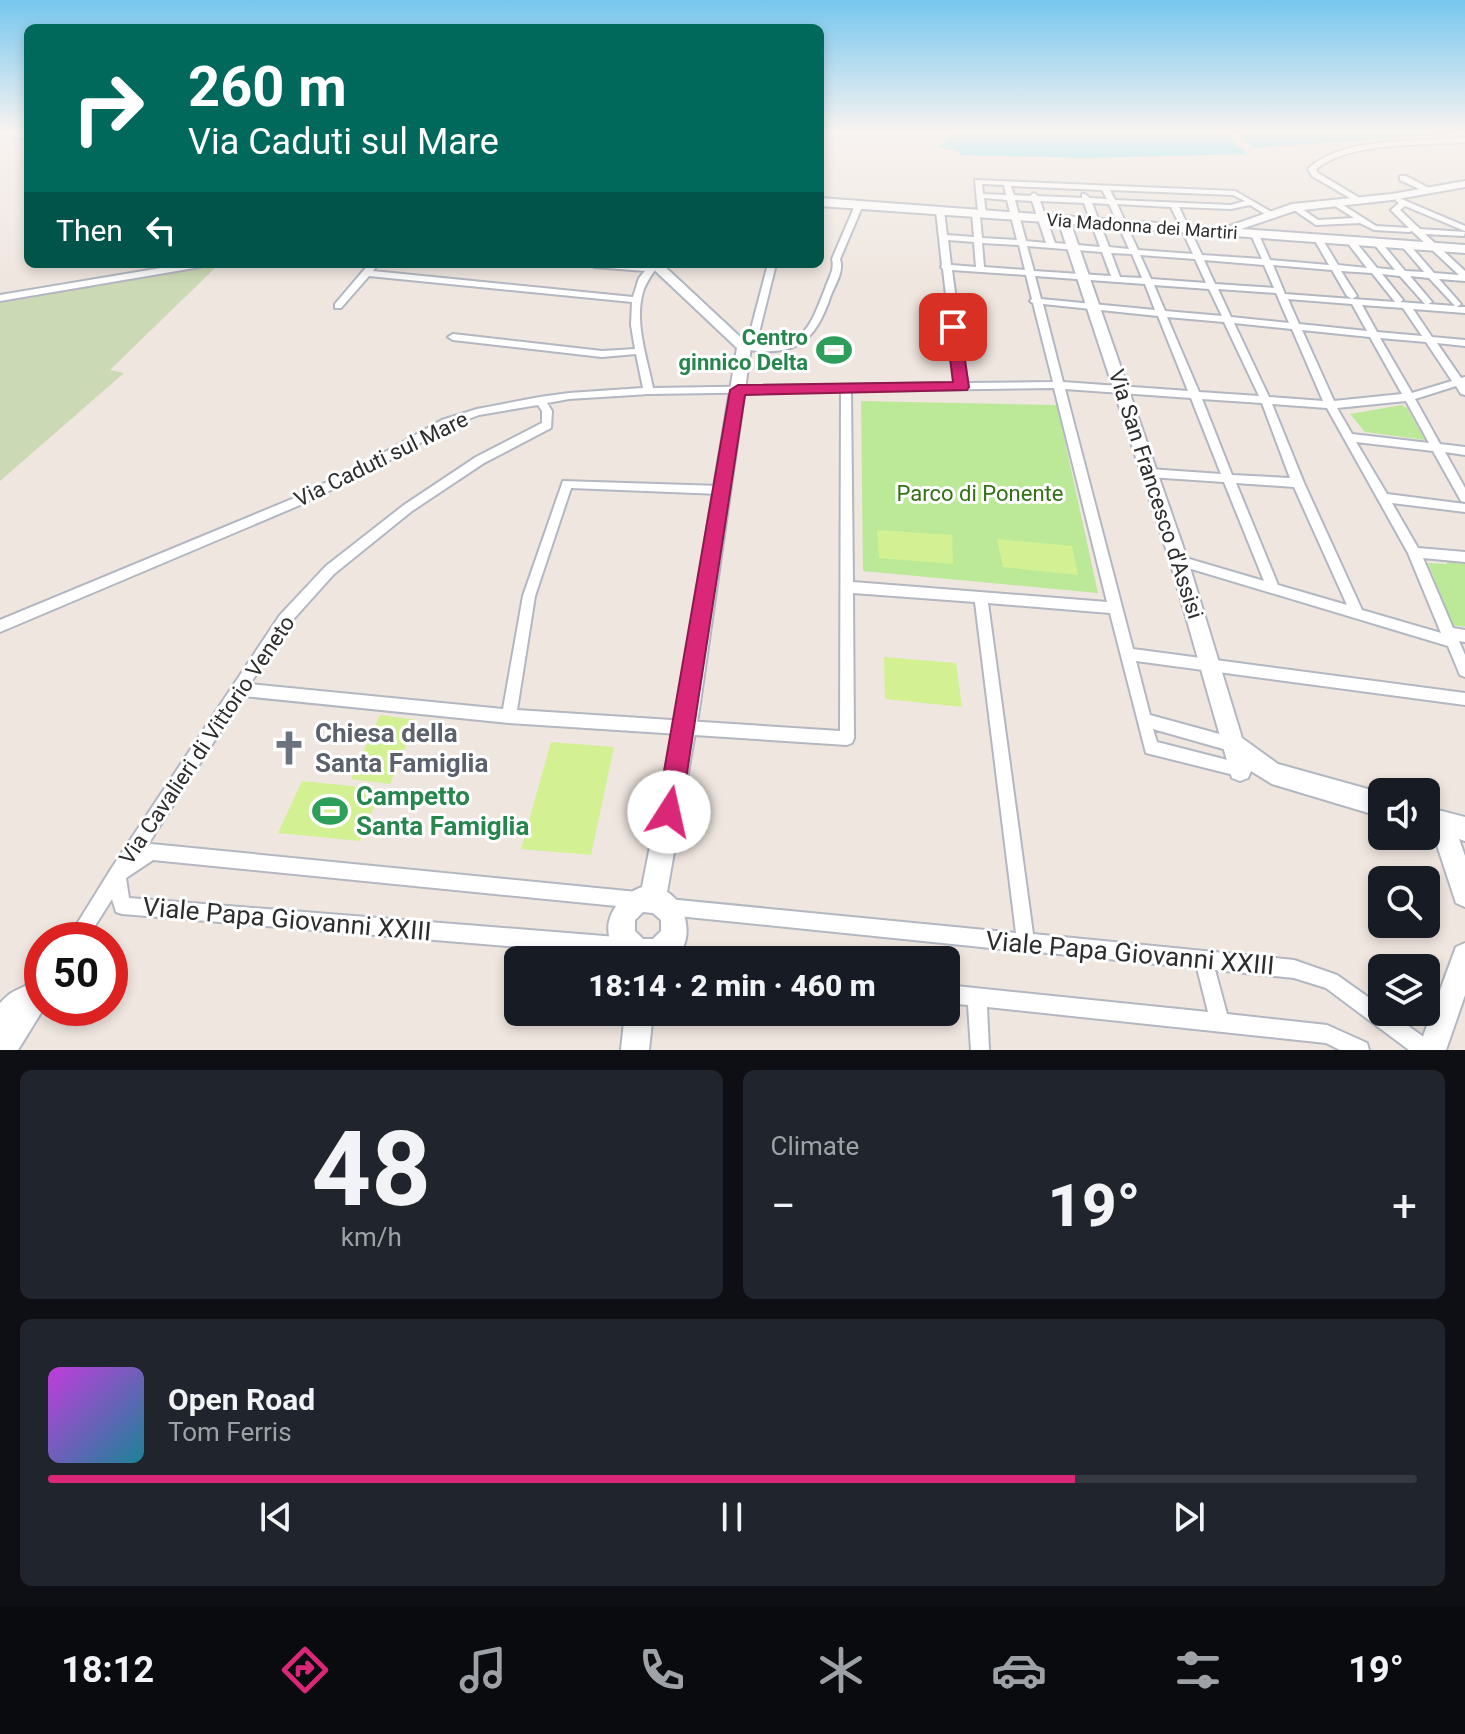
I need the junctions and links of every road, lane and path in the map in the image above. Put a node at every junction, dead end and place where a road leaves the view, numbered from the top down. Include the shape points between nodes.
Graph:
1 (1328, 182) edge
2 (1412, 182) edge
3 (1007, 183) junction
4 (1030, 184) junction
5 (1465, 184) edge
6 (1055, 185) junction
7 (1081, 186) junction
8 (1105, 187) junction
9 (1138, 188) junction
10 (1431, 191) junction
11 (1203, 192) junction
12 (980, 196) junction
13 (1392, 197) junction
14 (1010, 198) junction
15 (1035, 199) junction
16 (1355, 199) junction
17 (1061, 201) junction
18 (1087, 201) junction
19 (1248, 201) junction
20 (824, 202) edge
21 (1113, 202) junction
22 (1335, 202) junction
23 (1405, 202) junction
24 (1146, 204) junction
25 (859, 205) junction
26 (1174, 205) junction
27 (1231, 207) junction
28 (1295, 208) junction
29 (940, 211) junction
30 (979, 214) junction
31 (1271, 214) junction
32 (1015, 217) junction
33 (1042, 219) junction
34 (1066, 220) junction
35 (1256, 220) junction
36 (1363, 220) junction
37 (1435, 221) dead end
38 (1096, 222) junction
39 (1122, 224) junction
40 (1155, 227) junction
41 (1411, 227) junction
42 (1185, 229) junction
43 (1223, 232) junction
44 (1464, 232) edge
45 (1255, 235) junction
46 (943, 237) junction
47 (1318, 239) junction
48 (977, 240) junction
49 (1351, 242) junction
50 (1021, 243) junction
51 (1378, 244) junction
52 (1051, 245) junction
53 (1405, 245) junction
54 (1073, 246) junction
55 (1435, 247) junction
56 (1106, 249) junction
57 (1465, 249) edge
58 (1134, 252) junction
59 (1198, 257) junction
60 (824, 263) edge
61 (1267, 263) junction
62 (835, 264) junction
63 (945, 267) junction
64 (176, 268) edge
65 (371, 268) edge
66 (652, 268) edge
67 (655, 268) edge
68 (771, 268) edge
69 (1336, 268) junction
70 (980, 269) junction
71 (1375, 271) junction
72 (1029, 272) junction
73 (367, 273) junction
74 (1403, 273) junction
75 (1431, 275) junction
76 (1083, 276) junction
77 (1465, 277) edge
78 (1116, 278) junction
79 (1146, 280) junction
80 (1210, 285) junction
81 (1281, 294) junction
82 (0, 298) edge
83 (1353, 299) junction
84 (636, 300) junction
85 (1035, 301) junction
86 (1402, 302) junction
87 (1427, 302) dead end
88 (338, 306) dead end
89 (1093, 306) junction
90 (1461, 307) edge
91 (1159, 313) junction
92 (1227, 319) junction
93 (1295, 326) junction
94 (1372, 333) junction
95 (453, 337) dead end
96 (1428, 339) junction
97 (1465, 343) edge
98 (744, 347) junction
99 (642, 351) junction
100 (1059, 385) junction
101 (1463, 385) edge
102 (962, 387) junction
103 (846, 388) junction
104 (738, 390) junction
105 (1121, 390) junction
106 (649, 391) junction
107 (1197, 395) junction
108 (1410, 397) junction
109 (540, 400) junction
110 (1266, 401) junction
111 (1330, 405) junction
112 (1349, 437) junction
113 (1435, 447) junction
114 (1465, 451) edge
115 (1149, 473) junction
116 (1226, 477) junction
117 (1298, 483) junction
118 (720, 490) junction
119 (1385, 498) junction
120 (1465, 498) edge
121 (1465, 508) edge
122 (1414, 552) junction
123 (1465, 557) edge
124 (1179, 561) junction
125 (847, 587) junction
126 (1273, 588) junction
127 (981, 597) junction
128 (1114, 608) junction
129 (1357, 614) junction
130 (0, 626) edge
131 (1455, 637) edge
132 (1127, 654) junction
133 (1212, 664) junction
134 (1465, 671) edge
135 (238, 689) junction
136 (1465, 699) edge
137 (509, 716) junction
138 (1145, 720) junction
139 (685, 726) junction
140 (1234, 745) junction
141 (1240, 770) junction
142 (1272, 773) junction
143 (1368, 801) edge
144 (1444, 824) edge
145 (117, 875) junction
146 (1465, 894) edge
147 (653, 902) junction
148 (86, 922) edge
149 (1026, 944) junction
150 (564, 946) edge
151 (636, 946) edge
152 (659, 946) edge
153 (1465, 956) edge
154 (1204, 961) junction
155 (24, 995) edge
156 (960, 996) edge
157 (977, 999) junction
158 (24, 1015) edge
159 (0, 1016) edge
160 (1220, 1023) junction
161 (638, 1026) edge
162 (6, 1044) edge
163 (635, 1050) edge
164 (980, 1050) edge
165 (1360, 1050) edge
166 (1425, 1050) edge
167 (1432, 1050) edge

1 - 16 street
2 - 10 street
3 - 4 street
3 - 12 street via 978,182
3 - 14 street
4 - 6 street
4 - 15 street
5 - 10 street
6 - 7 street
6 - 17 street
7 - 8 street
7 - 18 street
8 - 9 street
8 - 21 street
9 - 11 street
9 - 24 street
10 - 13 street
11 - 19 street via 1235,193
11 - 27 street
12 - 14 street
12 - 30 street
13 - 16 street
13 - 23 street
14 - 15 street
14 - 32 street
15 - 17 street
15 - 33 street
16 - 22 street
17 - 18 street
17 - 34 street
18 - 21 street
18 - 38 street
19 - 27 street
19 - 31 street
20 - 25 street, Via Madonna dei Martiri
21 - 24 street
21 - 39 street
22 - 28 street
22 - 36 street
23 - 41 street via 1395,210
23 - 44 street
24 - 26 street
24 - 40 street
25 - 29 street, Via Madonna dei Martiri
25 - 62 street
26 - 27 street
26 - 42 street
27 - 35 street
28 - 31 street
28 - 36 street via 1316,223
29 - 30 street, Via Madonna dei Martiri
29 - 46 street
30 - 32 street, Via Madonna dei Martiri
30 - 48 street
31 - 35 street
32 - 33 street, Via Madonna dei Martiri
32 - 50 street
33 - 34 street, Via Madonna dei Martiri
33 - 52 street
34 - 38 street, Via Madonna dei Martiri
34 - 54 street, Via San Francesco d'Assisi
35 - 43 street
36 - 41 street via 1374,228
37 - 41 street
38 - 39 street, Via Madonna dei Martiri
38 - 56 street
39 - 40 street, Via Madonna dei Martiri
39 - 58 street
40 - 42 street, Via Madonna dei Martiri
41 - 44 street
41 - 55 street
42 - 43 street, Via Madonna dei Martiri
42 - 59 street
43 - 45 street, Via Madonna dei Martiri
45 - 47 street, Via Madonna dei Martiri
45 - 61 street
46 - 48 street
46 - 63 street
47 - 49 street, Via Madonna dei Martiri
47 - 69 street
48 - 50 street
48 - 70 street
49 - 51 street, Via Madonna dei Martiri
49 - 71 street
50 - 52 street
50 - 72 street
51 - 53 street, Via Madonna dei Martiri
51 - 74 street
52 - 54 street
53 - 55 street, Via Madonna dei Martiri
53 - 75 street
54 - 56 street
54 - 76 street, Via San Francesco d'Assisi
55 - 57 street, Via Madonna dei Martiri
55 - 77 street
56 - 58 street
56 - 78 street
58 - 59 street
58 - 79 street
59 - 61 street
59 - 80 street
60 - 62 street
61 - 69 street
61 - 81 street
62 - 98 street via 809,336 794,347
63 - 70 street
63 - 102 street
64 - 82 street
65 - 73 street
66 - 84 street
67 - 98 street
68 - 98 street via 752,341
69 - 71 street
69 - 83 street
70 - 72 street
71 - 74 street
71 - 86 street
72 - 76 street
72 - 85 street
73 - 84 street
73 - 88 street
74 - 75 street
74 - 87 street
75 - 77 street
75 - 90 street
76 - 78 street
76 - 89 street, Via San Francesco d'Assisi
78 - 79 street
79 - 80 street
79 - 91 street
80 - 81 street
80 - 92 street
81 - 83 street
81 - 93 street
83 - 86 street
83 - 94 street
84 - 99 street
85 - 89 street
85 - 100 street
86 - 90 street
86 - 96 street
89 - 91 street
89 - 105 street, Via San Francesco d'Assisi
91 - 92 street
91 - 107 street
92 - 93 street
92 - 110 street
93 - 94 street
93 - 111 street
94 - 96 street
94 - 108 street
95 - 99 street via 602,354
96 - 97 street
96 - 101 street
98 - 104 street
99 - 106 street
100 - 102 street, Via Caduti sul Mare
100 - 105 street, Via Caduti sul Mare
100 - 128 street
101 - 108 street, Via Caduti sul Mare
102 - 103 street, Via Caduti sul Mare
103 - 104 street, Via Caduti sul Mare
103 - 125 street
104 - 106 street, Via Caduti sul Mare
104 - 118 street
105 - 107 street, Via Caduti sul Mare
105 - 115 street, Via San Francesco d'Assisi
106 - 109 street, Via Caduti sul Mare
107 - 110 street, Via Caduti sul Mare
107 - 116 street
108 - 111 street, Via Caduti sul Mare
108 - 113 street
109 - 130 street, Via Caduti sul Mare via 446,423 296,502
109 - 135 street, Via Cavalieri di Vittorio Veneto via 547,425 480,460 408,508 330,570 285,619
110 - 111 street, Via Caduti sul Mare
110 - 117 street
111 - 112 street
112 - 113 street
112 - 119 street
113 - 114 street
113 - 120 street
115 - 116 street
115 - 124 street, Via San Francesco d'Assisi
116 - 117 street
116 - 126 street
117 - 129 street
118 - 137 street via 567,484 529,596
118 - 139 street
119 - 121 street
119 - 122 street
122 - 123 street
122 - 131 street
124 - 126 street
124 - 133 street, Via San Francesco d'Assisi
125 - 127 street
125 - 139 street via 847,738
126 - 129 street
127 - 128 street
127 - 149 street
128 - 132 street
129 - 131 street
131 - 134 street
132 - 133 street
132 - 138 street
133 - 136 street
133 - 140 street, Via San Francesco d'Assisi
135 - 137 street
135 - 145 street, Via Cavalieri di Vittorio Veneto
137 - 139 street
138 - 140 street
138 - 141 street via 1151,748
139 - 147 street
140 - 141 street, Via San Francesco d'Assisi
140 - 142 street
141 - 142 street
142 - 143 street
144 - 146 street
145 - 147 street, Viale Papa Giovanni XXIII via 151,852
145 - 148 street, Via Cavalieri di Vittorio Veneto
145 - 150 street, Viale Papa Giovanni XXIII via 122,906
147 - 149 street, Viale Papa Giovanni XXIII
147 - 151 street via 632,905 622,921 624,940
147 - 152 street via 673,929
149 - 154 street, Viale Papa Giovanni XXIII
153 - 167 street
154 - 160 street
154 - 166 street, Viale Papa Giovanni XXIII via 1318,975
155 - 159 street
156 - 157 street
157 - 160 street
157 - 164 street
158 - 162 street
160 - 165 street via 1327,1034
161 - 163 street

